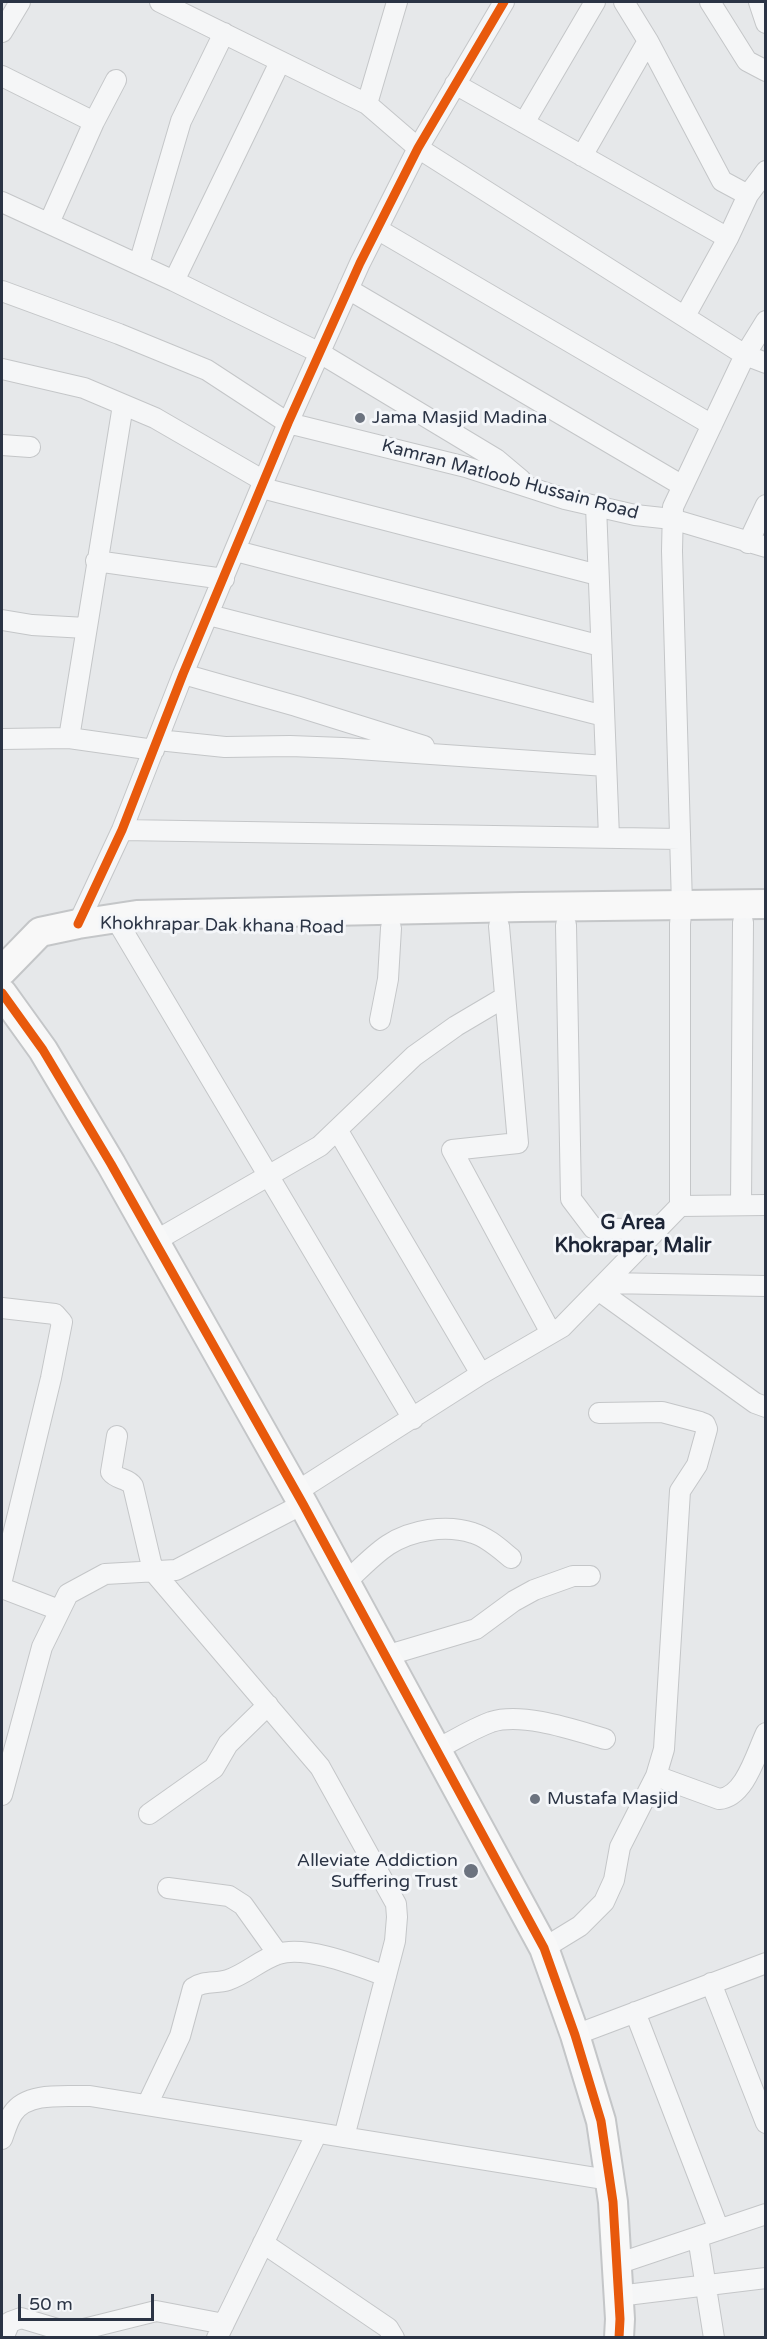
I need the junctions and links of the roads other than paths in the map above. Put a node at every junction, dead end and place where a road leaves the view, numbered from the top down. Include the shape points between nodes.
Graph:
1 (20, 2) edge
2 (160, 2) edge
3 (397, 2) edge
4 (504, 2) edge
5 (595, 2) edge
6 (624, 2) edge
7 (710, 2) edge
8 (759, 2) edge
9 (765, 23) edge
10 (2, 32) edge
11 (224, 33) junction
12 (648, 42) junction
13 (280, 62) junction
14 (765, 71) edge
15 (2, 76) edge
16 (116, 80) dead end
17 (455, 84) junction
18 (367, 104) junction
19 (94, 122) junction
20 (524, 123) junction
21 (418, 148) junction
22 (582, 156) junction
23 (765, 171) edge
24 (748, 195) junction
25 (2, 202) edge
26 (49, 223) junction
27 (377, 229) junction
28 (728, 238) junction
29 (140, 264) junction
30 (174, 281) junction
31 (348, 289) junction
32 (2, 291) edge
33 (685, 316) junction
34 (765, 321) edge
35 (320, 353) junction
36 (746, 355) junction
37 (765, 363) edge
38 (2, 369) edge
39 (123, 405) junction
40 (288, 423) junction
41 (712, 425) junction
42 (2, 445) edge
43 (30, 447) dead end
44 (263, 485) junction
45 (683, 486) junction
46 (530, 488) junction
47 (765, 505) edge
48 (596, 506) junction
49 (672, 519) junction
50 (757, 545) edge
51 (236, 551) junction
52 (96, 561) junction
53 (598, 575) junction
54 (224, 579) junction
55 (209, 615) junction
56 (2, 620) edge
57 (86, 628) junction
58 (601, 646) junction
59 (183, 674) junction
60 (604, 716) junction
61 (69, 738) junction
62 (2, 739) edge
63 (155, 745) junction
64 (455, 756) junction
65 (606, 766) junction
66 (122, 830) junction
67 (609, 837) junction
68 (680, 839) junction
69 (765, 904) edge
70 (681, 914) junction
71 (754, 922) edge
72 (78, 924) junction
73 (566, 925) junction
74 (120, 926) junction
75 (499, 926) junction
76 (391, 928) junction
77 (2, 971) edge
78 (2, 993) edge
79 (505, 997) junction
80 (380, 1020) dead end
81 (338, 1131) junction
82 (268, 1176) junction
83 (741, 1205) junction
84 (765, 1205) edge
85 (680, 1206) junction
86 (657, 1230) junction
87 (155, 1241) junction
88 (765, 1286) edge
89 (602, 1287) junction
90 (2, 1308) edge
91 (551, 1333) junction
92 (481, 1374) junction
93 (765, 1407) edge
94 (599, 1413) dead end
95 (413, 1419) junction
96 (117, 1436) dead end
97 (300, 1498) junction
98 (511, 1558) dead end
99 (153, 1571) junction
100 (590, 1576) dead end
101 (2, 1580) edge
102 (346, 1582) junction
103 (2, 1588) edge
104 (59, 1610) junction
105 (385, 1656) junction
106 (267, 1706) junction
107 (765, 1733) edge
108 (605, 1739) dead end
109 (437, 1749) junction
110 (656, 1776) junction
111 (2, 1796) edge
112 (149, 1814) dead end
113 (168, 1888) dead end
114 (544, 1948) junction
115 (278, 1954) junction
116 (765, 1963) edge
117 (386, 1976) junction
118 (711, 1983) junction
119 (635, 2012) junction
120 (575, 2035) junction
121 (147, 2105) junction
122 (765, 2123) edge
123 (317, 2133) junction
124 (344, 2137) junction
125 (2, 2139) edge
126 (609, 2180) junction
127 (765, 2214) edge
128 (719, 2230) junction
129 (698, 2236) junction
130 (263, 2243) junction
131 (616, 2264) junction
132 (765, 2278) edge
133 (705, 2285) junction
134 (618, 2296) junction
135 (221, 2331) edge
136 (3, 2337) edge
137 (394, 2337) edge
138 (619, 2337) edge
139 (714, 2337) edge

1 - 10 street
2 - 11 street
3 - 18 street
4 - 17 street
5 - 20 street
6 - 12 street
7 - 14 street via 747,61
8 - 9 street
11 - 13 street
11 - 29 street via 181,121
12 - 22 street
12 - 24 street via 722,181
13 - 18 street
13 - 30 street
15 - 19 street
16 - 19 street
17 - 20 street
17 - 21 street
18 - 21 street
19 - 26 street
20 - 22 street
21 - 27 street
21 - 33 street
22 - 28 street
23 - 24 street
24 - 28 street
25 - 26 street
26 - 29 street
27 - 31 street
27 - 41 street
28 - 33 street
29 - 30 street
30 - 35 street
31 - 35 street
31 - 45 street
32 - 40 street, Kamran Matloob Hussain Road via 207,370
33 - 36 street
34 - 36 street
35 - 40 street
35 - 46 street via 496,459
36 - 37 street
36 - 41 street
38 - 39 street via 84,388
39 - 44 street via 155,418
39 - 52 street
40 - 44 street
40 - 46 street, Kamran Matloob Hussain Road via 466,467
41 - 45 street
42 - 43 street
44 - 51 street
44 - 53 street
45 - 49 street
46 - 48 street, Kamran Matloob Hussain Road
47 - 50 street
48 - 49 street, Kamran Matloob Hussain Road
48 - 53 street
49 - 50 street, Kamran Matloob Hussain Road
49 - 68 street
51 - 54 street
51 - 58 street
52 - 54 street
52 - 57 street
53 - 58 street
54 - 55 street
55 - 59 street
55 - 60 street
56 - 57 street
57 - 61 street
58 - 60 street
59 - 63 street
59 - 64 street
60 - 65 street
61 - 62 street
61 - 63 street
63 - 64 street via 290,746
63 - 66 street
64 - 65 street
65 - 67 street
66 - 67 street
66 - 72 street
67 - 68 street
68 - 70 street
69 - 70 street, Khokhrapar Dak khana Road
70 - 71 street, Khokhrapar Dak khana Road
70 - 72 street, Khokhrapar Dak khana Road via 137,915
70 - 73 street, Khokhrapar Dak khana Road
70 - 85 street
71 - 83 street
72 - 74 street, Khokhrapar Dak khana Road
72 - 77 street via 40,932
73 - 75 street, Khokhrapar Dak khana Road
73 - 86 street via 570,1199 593,1228
74 - 76 street, Khokhrapar Dak khana Road
74 - 82 street
75 - 76 street, Khokhrapar Dak khana Road
75 - 79 street
76 - 80 street via 388,979
78 - 87 street via 43,1050
79 - 81 street via 414,1056
79 - 91 street via 518,1143 452,1150
81 - 82 street
81 - 92 street
82 - 87 street
82 - 95 street
83 - 84 street
83 - 85 street
85 - 86 street
86 - 89 street
87 - 97 street
88 - 89 street
89 - 91 street
89 - 93 street
90 - 101 street via 55,1314 62,1322
91 - 92 street
92 - 95 street
94 - 110 street via 662,1412 700,1422 707,1429 698,1465 680,1491 664,1749
95 - 97 street
96 - 99 street via 111,1472 134,1486
97 - 99 street via 176,1570
97 - 102 street
98 - 102 street via 473,1533 451,1529 425,1531 387,1546
99 - 104 street via 105,1574 68,1594
99 - 106 street
100 - 105 street via 573,1576 534,1590 476,1629
102 - 105 street
103 - 104 street
104 - 111 street via 42,1647
105 - 109 street
106 - 112 street via 228,1744 214,1768
106 - 117 street via 320,1767 396,1904 395,1941
107 - 110 street via 741,1787 725,1799
108 - 109 street via 507,1719 484,1725
109 - 114 street
110 - 114 street via 620,1846 614,1880 604,1902 580,1926
113 - 115 street via 236,1900
114 - 120 street
115 - 117 street via 297,1952 335,1959
115 - 121 street via 228,1980 201,1983 193,1988 180,2036
116 - 118 street
117 - 124 street
118 - 119 street
118 - 122 street
119 - 120 street
119 - 128 street
120 - 126 street via 601,2121
121 - 123 street
121 - 125 street via 90,2096 32,2100 12,2114
123 - 124 street
123 - 130 street
124 - 126 street
126 - 131 street
127 - 128 street
128 - 129 street
129 - 131 street
129 - 133 street
130 - 135 street
130 - 137 street via 388,2328
131 - 134 street
132 - 133 street
133 - 134 street
133 - 139 street
134 - 138 street
135 - 136 street via 156,2311 80,2330 61,2330 21,2318 10,2322

